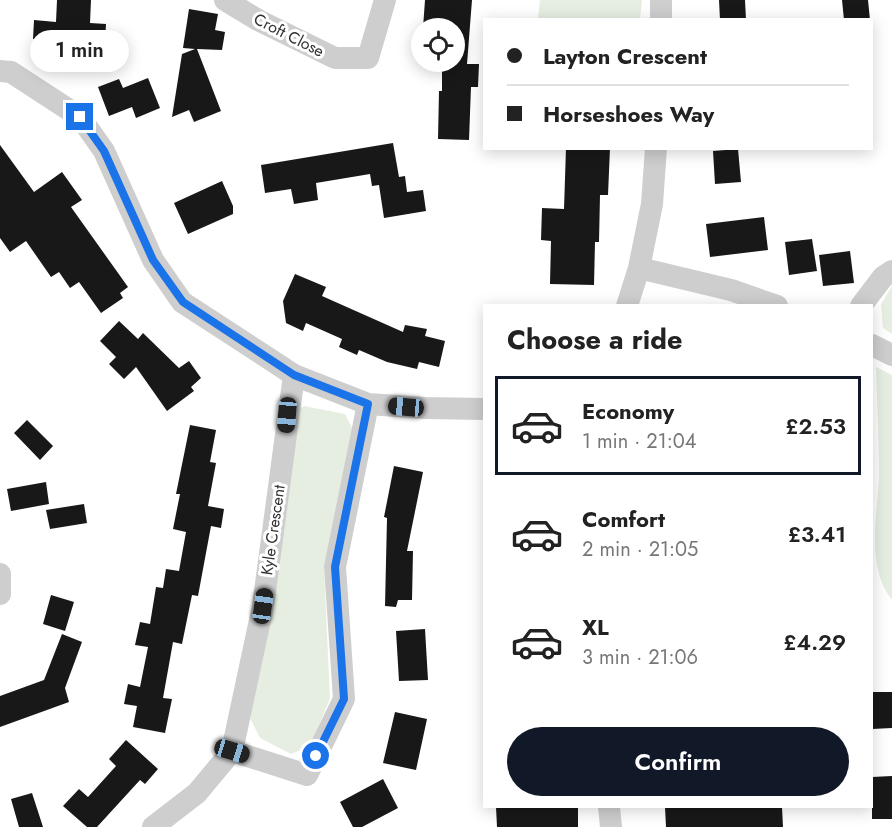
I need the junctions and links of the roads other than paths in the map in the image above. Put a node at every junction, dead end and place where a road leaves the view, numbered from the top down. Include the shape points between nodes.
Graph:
1 (225, 0) edge
2 (385, 0) edge
3 (661, 0) edge
4 (661, 18) edge
5 (0, 71) edge
6 (656, 150) edge
7 (639, 268) junction
8 (892, 271) edge
9 (628, 304) edge
10 (771, 304) edge
11 (863, 304) edge
12 (873, 346) edge
13 (892, 355) edge
14 (294, 375) junction
15 (368, 404) junction
16 (483, 409) edge
17 (0, 574) edge
18 (0, 594) edge
19 (232, 751) junction
20 (609, 808) edge
21 (153, 827) edge
22 (611, 827) edge

1 - 2 street, Croft Close via 335,58 368,58
3 - 4 street
5 - 14 street via 11,72 80,117 104,151 153,260 183,302
6 - 7 street via 652,204
7 - 9 street
7 - 10 street
8 - 11 street
12 - 13 street
14 - 15 street
14 - 19 street, Kyle Crescent via 263,606
15 - 16 street
15 - 19 street via 335,567 344,699 307,775
17 - 18 street
19 - 21 street, Kyle Crescent via 197,793
20 - 22 street

